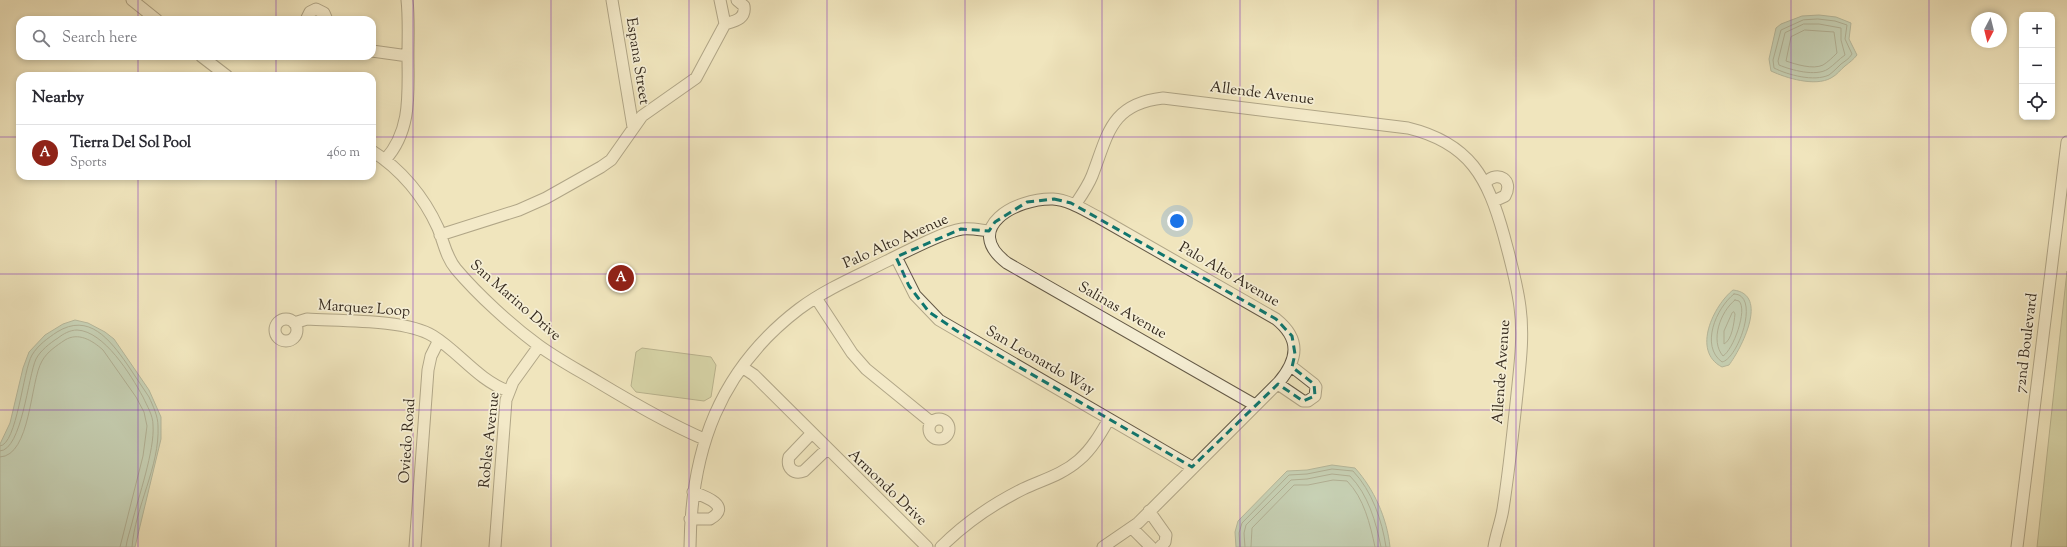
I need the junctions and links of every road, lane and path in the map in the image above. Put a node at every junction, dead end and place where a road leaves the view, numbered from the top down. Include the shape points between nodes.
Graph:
1 (132, 0) edge
2 (407, 0) edge
3 (612, 0) edge
4 (723, 0) edge
5 (737, 0) edge
6 (152, 16) edge
7 (307, 16) edge
8 (325, 16) edge
9 (725, 24) junction
10 (376, 52) edge
11 (408, 56) junction
12 (206, 60) edge
13 (222, 72) edge
14 (633, 127) junction
15 (2067, 142) edge
16 (376, 154) edge
17 (385, 160) junction
18 (1486, 182) junction
19 (1494, 201) junction
20 (1075, 205) junction
21 (989, 231) junction
22 (440, 234) junction
23 (896, 257) junction
24 (816, 298) junction
25 (294, 323) dead end
26 (439, 340) junction
27 (539, 346) junction
28 (1291, 366) junction
29 (742, 367) junction
30 (1278, 384) junction
31 (508, 392) junction
32 (1255, 406) junction
33 (1109, 419) junction
34 (931, 422) dead end
35 (811, 434) junction
36 (704, 439) junction
37 (827, 449) junction
38 (1192, 467) junction
39 (693, 492) junction
40 (1149, 511) junction
41 (690, 520) junction
42 (1132, 528) junction
43 (415, 547) edge
44 (495, 547) edge
45 (690, 547) edge
46 (927, 547) edge
47 (941, 547) edge
48 (1103, 547) edge
49 (1152, 547) edge
50 (1160, 547) edge
51 (1494, 547) edge
52 (2017, 547) edge

1 - 6 street
2 - 11 street
3 - 14 street, Espana Street
4 - 9 street
5 - 9 street via 744,6 743,16
7 - 8 street via 316,9
9 - 14 street via 696,78 642,116
10 - 11 street
11 - 17 street via 409,91 406,120 397,144
12 - 13 street
14 - 22 street via 618,151 602,167 519,210
15 - 52 street, 72nd Boulevard
16 - 17 street, San Marino Drive
17 - 22 street, San Marino Drive via 421,197
18 - 19 street, Allende Avenue
18 - 19 street via 1498,176 1508,186 1505,196
18 - 20 street, Allende Avenue via 1473,164 1459,152 1425,132 1163,98 1132,107 1111,126 1100,149 1091,178
19 - 51 street, Allende Avenue via 1517,288 1522,326 1510,460
20 - 21 street, Palo Alto Avenue via 1054,199 1027,202 1005,214
20 - 28 street, Palo Alto Avenue via 1276,319 1292,336 1295,354
21 - 23 street, Palo Alto Avenue via 961,229
21 - 32 street, Salinas Avenue via 988,239 992,250 1007,263
22 - 27 street, San Marino Drive via 449,260 456,269
23 - 24 street, Palo Alto Avenue
23 - 33 street, San Leonardo Way via 915,295 939,320
24 - 29 street, Palo Alto Avenue via 784,322
24 - 34 street via 852,353 866,369
25 - 26 street, Marquez Loop via 307,320 411,326
26 - 31 street, Marquez Loop via 484,378
26 - 43 street, Oviedo Road via 431,356 428,370
27 - 31 street, Robles Avenue
27 - 36 street, San Marino Drive via 657,417
28 - 30 street, Palo Alto Avenue
28 - 30 street via 1314,384 1315,396 1303,401
29 - 35 street, Armondo Drive
29 - 36 street, Palo Alto Avenue via 713,416
30 - 32 street, Palo Alto Avenue
31 - 44 street, Robles Avenue
32 - 38 street, Palo Alto Avenue
33 - 38 street, San Leonardo Way
33 - 47 street via 1092,447 1080,460 1064,472 1008,497 962,528
35 - 37 street, Armondo Drive
35 - 37 street, Armondo Drive via 789,457 788,462 792,470 804,471
36 - 39 street, Palo Alto Avenue
37 - 46 street, Armondo Drive
38 - 40 street, Palo Alto Avenue
39 - 41 street, Palo Alto Avenue
39 - 41 street via 713,499 718,508 710,520
40 - 42 street, Palo Alto Avenue
40 - 50 street via 1166,535 1165,542
41 - 45 street, Palo Alto Avenue
42 - 48 street, Palo Alto Avenue
42 - 49 street

